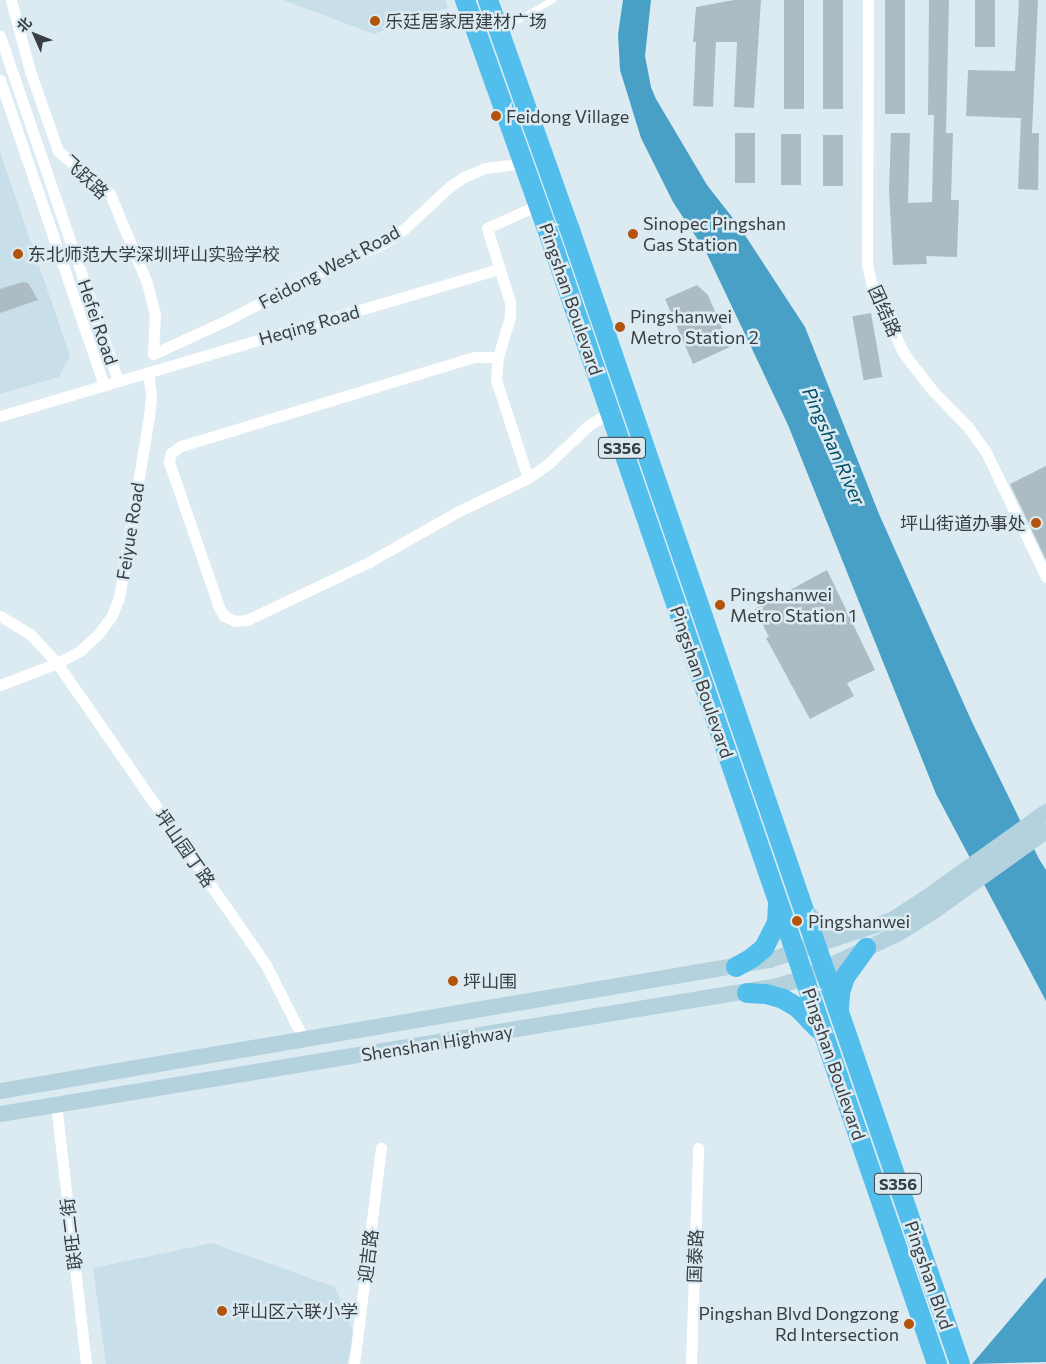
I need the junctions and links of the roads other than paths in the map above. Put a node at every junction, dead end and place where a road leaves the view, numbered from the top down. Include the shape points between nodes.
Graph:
1 (11, 0) edge
2 (465, 0) edge
3 (488, 0) edge
4 (553, 0) edge
5 (868, 0) edge
6 (499, 31) junction
7 (0, 36) edge
8 (0, 80) edge
9 (523, 163) junction
10 (538, 206) junction
11 (499, 269) junction
12 (154, 354) joint
13 (498, 357) junction
14 (148, 372) junction
15 (118, 381) junction
16 (104, 385) junction
17 (610, 413) junction
18 (0, 416) edge
19 (528, 478) junction
20 (1046, 577) edge
21 (0, 616) edge
22 (57, 663) junction
23 (0, 685) edge
24 (1044, 820) edge
25 (784, 854) joint
26 (970, 876) junction
27 (776, 896) junction
28 (802, 907) junction
29 (853, 933) junction
30 (816, 945) junction
31 (866, 948) junction
32 (796, 952) junction
33 (736, 967) junction
34 (824, 969) junction
35 (804, 978) junction
36 (747, 993) junction
37 (839, 1013) junction
38 (304, 1040) junction
39 (827, 1044) junction
40 (0, 1091) edge
41 (56, 1104) junction
42 (0, 1114) edge
43 (381, 1148) dead end
44 (698, 1148) dead end
45 (958, 1360) edge
46 (86, 1364) edge
47 (354, 1364) edge
48 (692, 1364) edge
49 (937, 1364) edge

1 - 12 street, 飞跃路 via 30,71 58,151 110,194 148,283 154,314
2 - 9 highway, Pingshan Boulevard / S356
3 - 6 highway, Pingshan Boulevard
4 - 6 lane
5 - 20 street, 团结路 via 868,264 872,285 903,352 985,450
6 - 25 highway, Pingshan Boulevard
7 - 15 street, Hefei Road
8 - 16 street, Hefei Road
9 - 10 highway, Pingshan Boulevard / S356
9 - 12 street, Feidong West Road via 485,168 464,177 386,242
10 - 11 street via 487,228
10 - 17 highway, Pingshan Boulevard / S356
11 - 13 street via 510,302 510,317
11 - 14 street, Heqing Road
13 - 19 street via 496,380
13 - 19 street via 474,357 181,446 171,453 169,462 219,607 224,616 235,621 247,620 369,562 457,512
14 - 15 street, Heqing Road
14 - 22 street, Feiyue Road via 149,416 119,598 99,633 81,650
15 - 16 street, Heqing Road
16 - 18 street, Heqing Road
17 - 19 street via 590,424 548,464
17 - 27 highway, Pingshan Boulevard / S356
21 - 22 street, 坪山园丁路 via 30,634
22 - 23 street, Feiyue Road
22 - 38 street, 坪山园丁路 via 266,965
24 - 26 main road
25 - 28 highway, Pingshan Blvd / S356
26 - 29 main road, Shenshan Highway via 892,920
26 - 31 main road, Shenshan Highway via 899,933
27 - 32 highway, Pingshan Boulevard / S356
27 - 33 highway via 778,910 773,935 764,948
28 - 29 main road via 827,927
28 - 30 highway, Pingshan Blvd / S356
29 - 30 main road, Shenshan Highway
30 - 32 main road, Shenshan Highway
30 - 34 highway, Pingshan Blvd / S356
31 - 34 main road, Shenshan Highway
31 - 37 highway via 845,977
32 - 33 main road, Shenshan Highway
32 - 35 highway, Pingshan Boulevard / S356
33 - 38 main road, Shenshan Highway
34 - 35 main road, Shenshan Highway
34 - 37 highway, Pingshan Blvd / S356
35 - 36 main road, Shenshan Highway
35 - 39 highway, Pingshan Boulevard / S356
36 - 39 highway via 766,994 797,1007
36 - 41 main road, Shenshan Highway
37 - 45 highway, Pingshan Blvd / S356
38 - 40 main road, Shenshan Highway
39 - 49 highway, Pingshan Boulevard / S356
41 - 42 main road, Shenshan Highway
41 - 46 street, 联旺二街
43 - 47 street, 迎吉路
44 - 48 street, 国泰路

